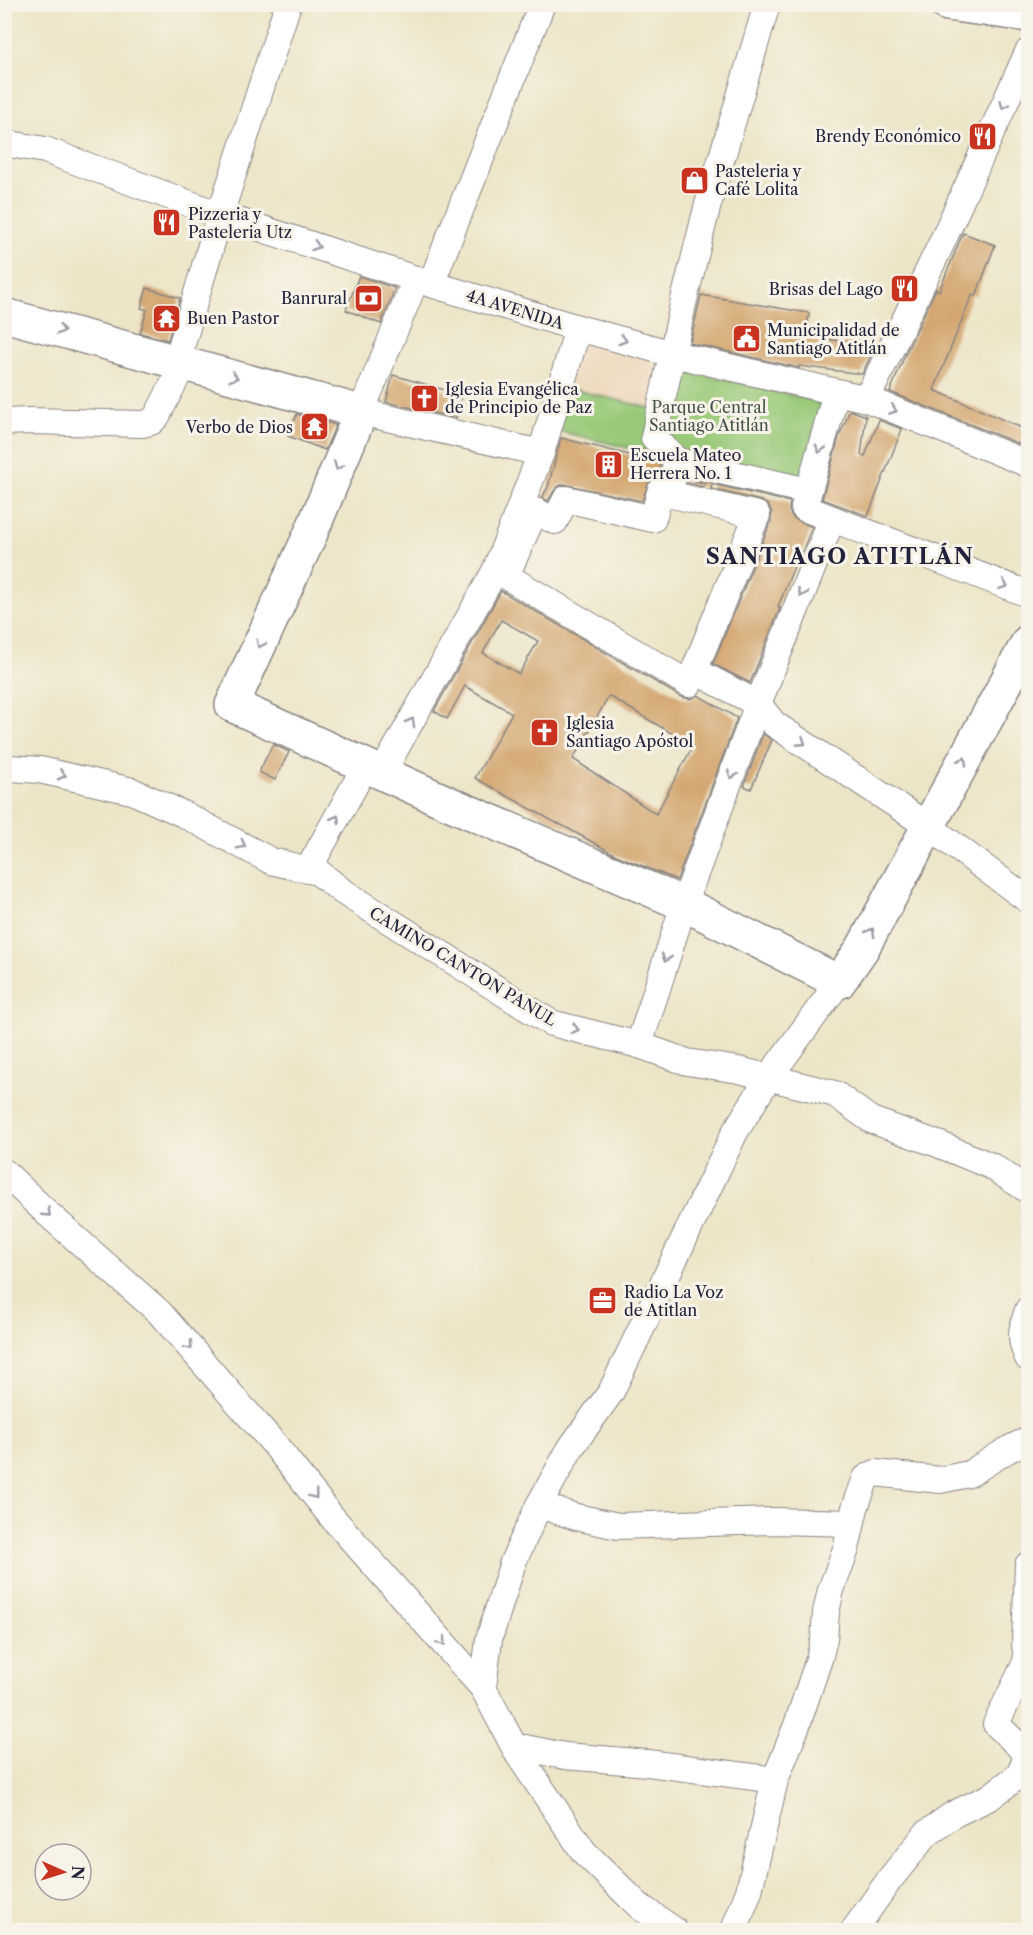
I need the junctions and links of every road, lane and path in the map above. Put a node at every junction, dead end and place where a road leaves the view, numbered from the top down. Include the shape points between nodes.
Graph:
1 (288, 4) edge
2 (542, 4) edge
3 (767, 4) edge
4 (947, 4) edge
5 (1029, 15) edge
6 (1029, 52) edge
7 (4, 143) edge
8 (220, 215) junction
9 (424, 281) junction
10 (4, 315) edge
11 (578, 328) junction
12 (673, 354) junction
13 (180, 362) junction
14 (836, 393) junction
15 (867, 399) junction
16 (361, 412) junction
17 (4, 422) edge
18 (541, 453) junction
19 (677, 461) junction
20 (1029, 464) edge
21 (808, 491) junction
22 (669, 493) junction
23 (832, 519) junction
24 (1029, 594) edge
25 (1029, 642) edge
26 (695, 671) junction
27 (758, 704) junction
28 (4, 765) edge
29 (374, 769) junction
30 (928, 826) junction
31 (308, 870) junction
32 (1029, 900) edge
33 (684, 904) junction
34 (839, 982) junction
35 (639, 1045) junction
36 (769, 1077) junction
37 (4, 1173) edge
38 (1029, 1190) edge
39 (1029, 1310) edge
40 (1029, 1358) edge
41 (1029, 1440) edge
42 (539, 1505) junction
43 (851, 1522) junction
44 (1029, 1565) edge
45 (483, 1688) junction
46 (518, 1754) junction
47 (1028, 1755) edge
48 (776, 1779) junction
49 (674, 1930) edge
50 (734, 1930) edge
51 (854, 1930) edge

1 - 8 street
2 - 9 street
3 - 12 street via 707,208
4 - 5 main road
6 -> 15 street
7 - 8 street, 4A AVENIDA via 45,150
8 -> 9 street, 4A AVENIDA
8 - 13 street
9 - 11 street, 4A AVENIDA
9 - 16 street
10 -> 13 main road
11 -> 12 street, 4A AVENIDA
11 - 18 street
12 - 14 street, 4A AVENIDA
12 - 19 street via 654,437
13 -> 16 main road
13 - 17 street via 151,422
14 - 15 street, 4A AVENIDA
14 -> 21 street
15 -> 20 street, 4A AVENIDA
16 - 18 street
16 -> 29 main road via 232,705
29 -> 18 street via 495,571
19 - 21 street
19 - 22 street
21 - 23 street via 804,508
22 - 26 street via 757,515
22 - 26 street via 660,492 653,519 566,499 555,521 535,511 506,576 690,684
23 -> 24 street
23 -> 27 street
30 -> 25 main road
26 - 27 street
27 -> 30 street via 774,724
27 -> 33 street
28 -> 31 street, CAMINO CANTON PANUL via 132,791 271,861
31 -> 29 street
29 - 33 main road
30 - 32 street
34 -> 30 main road via 862,949
31 -> 35 street, CAMINO CANTON PANUL via 318,872 360,903 551,1023
33 - 34 main road
33 -> 35 street
34 - 36 street
35 - 36 street, CAMINO CANTON PANUL via 687,1062
36 - 38 street, CAMINO CANTON PANUL via 835,1094 871,1120 991,1166
36 - 42 street via 735,1132 611,1392 570,1449
37 -> 45 street via 159,1312
39 - 40 street via 1022,1344
41 - 43 street via 969,1474 940,1480 875,1473 866,1478
42 - 43 street via 618,1526
42 - 45 street via 513,1562 489,1639
43 - 48 street via 831,1590 819,1659
44 - 47 street via 1027,1660 996,1724
45 - 46 street
46 - 48 street via 525,1748
46 - 49 street via 584,1852 639,1906
47 - 51 street via 1018,1776 927,1833
48 - 50 street via 749,1892

